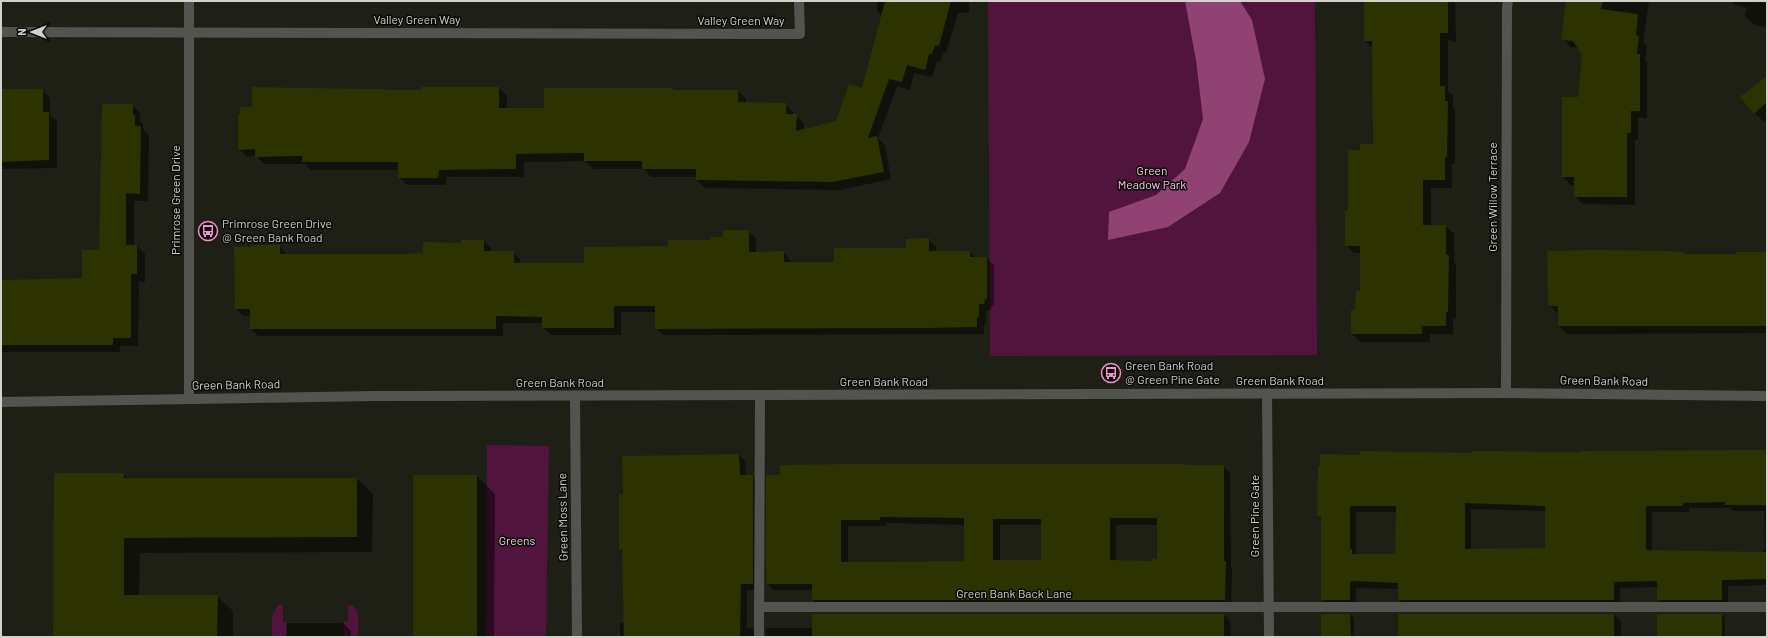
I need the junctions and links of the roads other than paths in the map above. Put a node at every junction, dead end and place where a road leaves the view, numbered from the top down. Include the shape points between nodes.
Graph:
1 (189, 1) edge
2 (799, 1) edge
3 (1508, 1) edge
4 (1, 32) edge
5 (189, 33) junction
6 (1506, 393) junction
7 (1267, 394) junction
8 (575, 396) junction
9 (760, 396) junction
10 (1767, 396) edge
11 (189, 399) junction
12 (1, 402) edge
13 (759, 607) junction
14 (1269, 607) junction
15 (1767, 607) edge
16 (577, 637) edge
17 (759, 637) edge
18 (1269, 637) edge

1 - 5 street, Primrose Green Drive
2 - 5 street, Valley Green Way via 800,34
3 - 6 street, Green Willow Terrace
4 - 5 street, Valley Green Way
5 - 11 street, Primrose Green Drive
6 - 7 street, Green Bank Road
6 - 10 street, Green Bank Road
7 - 9 street, Green Bank Road
7 - 14 street, Green Pine Gate
8 - 9 street, Green Bank Road
8 - 11 street, Green Bank Road
8 - 16 street, Green Moss Lane
9 - 13 street
11 - 12 street, Green Bank Road
13 - 14 street, Green Bank Back Lane
13 - 17 street
14 - 15 street, Green Bank Back Lane
14 - 18 street, Green Pine Gate

